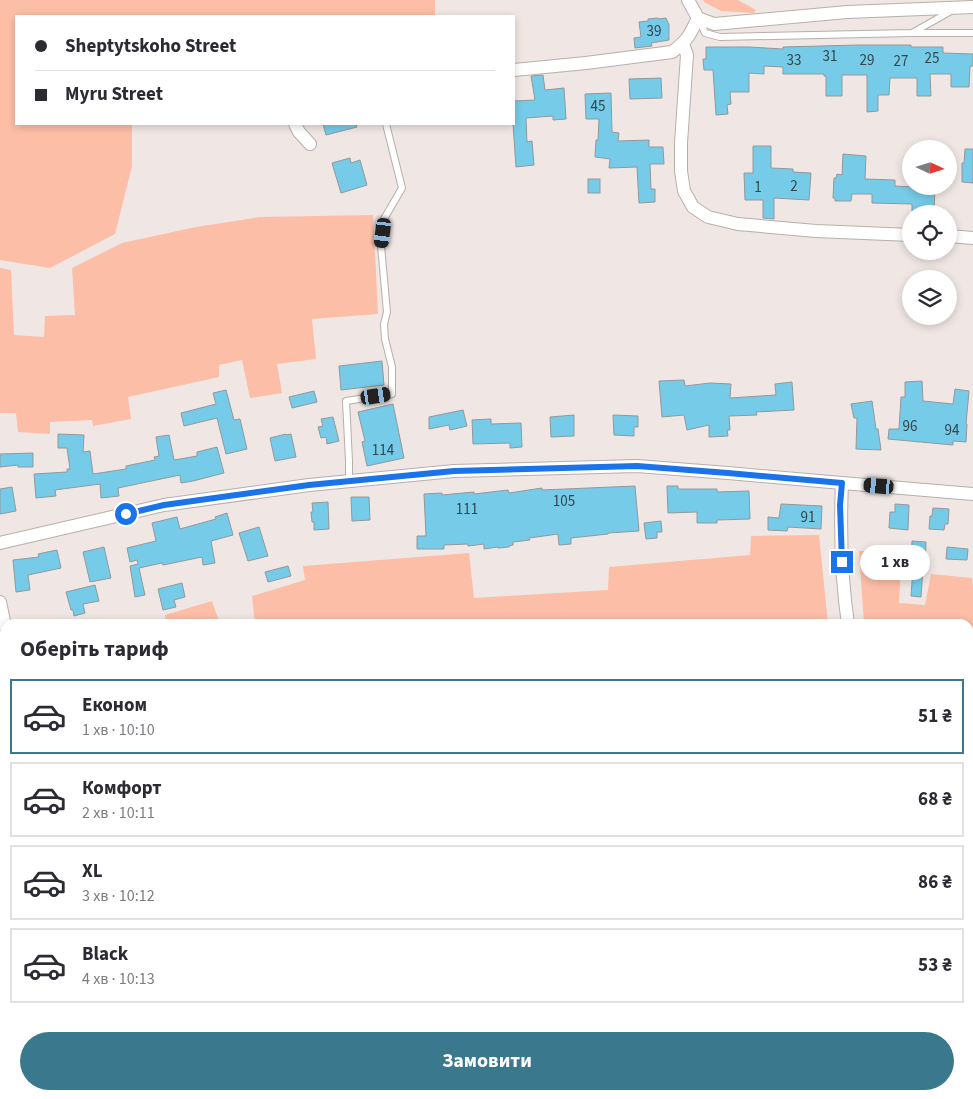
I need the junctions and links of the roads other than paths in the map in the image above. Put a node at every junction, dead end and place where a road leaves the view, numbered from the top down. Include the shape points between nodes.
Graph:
1 (688, 0) edge
2 (973, 7) edge
3 (956, 8) junction
4 (698, 18) junction
5 (912, 33) junction
6 (973, 33) edge
7 (683, 44) junction
8 (515, 70) edge
9 (295, 125) edge
10 (386, 125) edge
11 (310, 144) dead end
12 (902, 235) edge
13 (957, 237) edge
14 (973, 238) edge
15 (349, 482) junction
16 (842, 483) junction
17 (973, 494) edge
18 (0, 542) edge
19 (0, 602) edge
20 (4, 619) edge
21 (848, 619) edge

1 - 4 street
2 - 3 street
3 - 4 street via 847,12 714,24
3 - 5 lane
4 - 5 lane via 705,33 720,37
4 - 7 street
5 - 6 lane
7 - 8 street via 672,52 654,55
7 - 12 street via 687,55 681,171 684,191 693,207 708,217 738,224
9 - 11 street
10 - 15 lane via 402,188 384,219 381,246 388,312 384,324 385,339 392,367 392,394 346,401
13 - 14 street
15 - 16 street via 454,471 637,466
15 - 18 street via 164,505
16 - 17 street
16 - 21 street via 842,562
19 - 20 street

